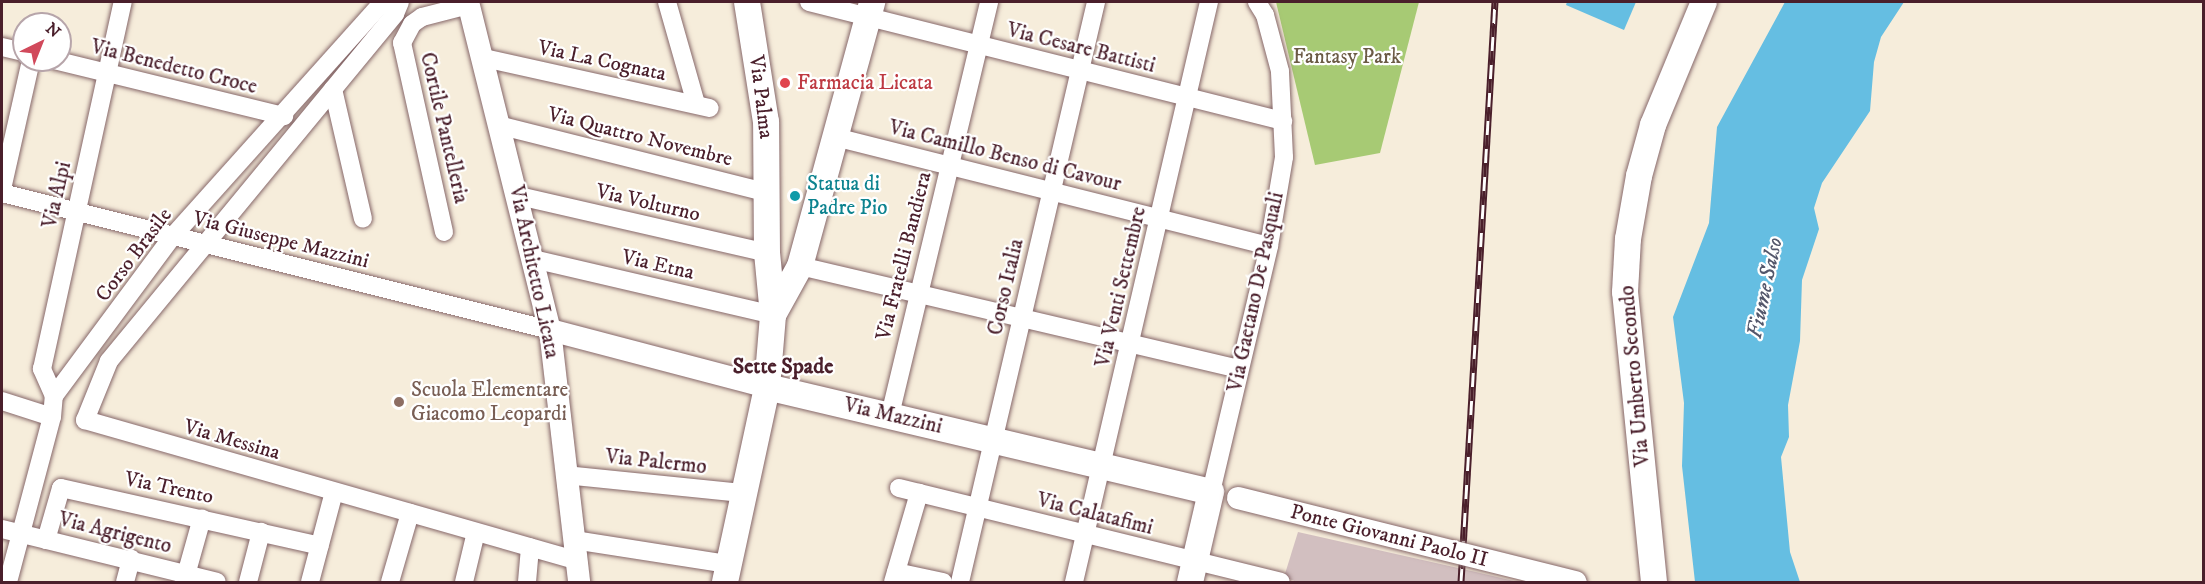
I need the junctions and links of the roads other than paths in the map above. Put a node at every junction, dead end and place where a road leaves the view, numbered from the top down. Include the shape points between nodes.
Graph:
1 (123, 2) edge
2 (383, 2) edge
3 (400, 2) edge
4 (667, 2) edge
5 (747, 2) edge
6 (809, 2) edge
7 (989, 2) edge
8 (1096, 2) edge
9 (1209, 2) edge
10 (1257, 2) edge
11 (1704, 2) edge
12 (469, 3) edge
13 (870, 9) edge
14 (979, 45) junction
15 (484, 58) junction
16 (72, 65) edge
17 (1080, 70) junction
18 (28, 72) edge
19 (107, 74) junction
20 (333, 89) junction
21 (1189, 98) junction
22 (284, 116) junction
23 (1283, 121) junction
24 (502, 126) junction
25 (835, 137) junction
26 (949, 165) junction
27 (1052, 190) junction
28 (2, 191) edge
29 (768, 193) junction
30 (519, 196) junction
31 (76, 212) junction
32 (1161, 217) junction
33 (363, 219) dead end
34 (444, 232) dead end
35 (172, 236) junction
36 (204, 244) junction
37 (1269, 246) junction
38 (767, 253) junction
39 (533, 259) junction
40 (800, 266) junction
41 (918, 294) junction
42 (773, 315) junction
43 (1021, 318) junction
44 (550, 330) junction
45 (1131, 344) junction
46 (1239, 369) junction
47 (767, 387) junction
48 (54, 396) junction
49 (2, 401) edge
50 (890, 415) junction
51 (52, 417) junction
52 (994, 440) junction
53 (1102, 466) junction
54 (565, 475) junction
55 (899, 488) dead end
56 (334, 492) junction
57 (1211, 492) junction
58 (742, 493) junction
59 (920, 494) junction
60 (1238, 498) joint
61 (977, 508) junction
62 (410, 513) junction
63 (202, 518) junction
64 (10, 531) edge
65 (261, 532) junction
66 (476, 532) junction
67 (1086, 535) junction
68 (46, 540) junction
69 (320, 546) junction
70 (530, 547) junction
71 (574, 550) junction
72 (131, 559) junction
73 (1193, 572) edge
74 (726, 573) edge
75 (895, 577) edge
76 (185, 578) edge
77 (8, 582) edge
78 (126, 582) edge
79 (217, 582) edge
80 (248, 582) edge
81 (310, 582) edge
82 (390, 582) edge
83 (464, 582) edge
84 (527, 582) edge
85 (579, 582) edge
86 (943, 582) edge
87 (960, 582) edge
88 (1074, 582) edge
89 (1281, 582) edge
90 (1576, 582) edge
91 (1654, 582) edge

1 - 19 street, Via Alpi
2 - 22 street, Corso Brasile
3 - 20 street via 395,14
4 - 15 street, Via La Cognata via 703,106
5 - 29 main road, Via Palma via 766,122
6 - 13 street, Via Cesare Battisti
7 - 14 street, Via Fratelli Bandiera
8 - 17 street, Corso Italia
9 - 21 street, Via Venti Settembre
10 - 23 street, Via Gaetano De Pasquali via 1265,15 1280,71
11 - 91 main road, Via Umberto Secondo via 1653,125 1628,239 1625,292
12 - 15 street, Via Architetto Licata
12 - 34 street, Cortile Pantelleria via 422,17 405,34 403,53
13 - 14 street, Via Cesare Battisti
13 - 25 main road
14 - 17 street, Via Cesare Battisti
14 - 26 street, Via Fratelli Bandiera
15 - 24 street, Via Architetto Licata
16 - 19 street, Via Benedetto Croce
17 - 21 street, Via Cesare Battisti
17 - 27 street, Corso Italia
18 - 28 street
19 - 22 street, Via Benedetto Croce
19 - 31 street, Via Alpi
20 - 33 street
20 - 36 street
21 - 23 street, Via Cesare Battisti
21 - 32 street, Via Venti Settembre
22 - 35 street, Corso Brasile
23 - 37 street, Via Gaetano De Pasquali via 1284,157
24 - 29 street, Via Quattro Novembre
24 - 30 street, Via Architetto Licata
25 - 26 street, Via Camillo Benso di Cavour
25 - 40 main road
26 - 27 street, Via Camillo Benso di Cavour
26 - 41 street, Via Fratelli Bandiera
27 - 32 street, Via Camillo Benso di Cavour
27 - 43 street, Corso Italia
28 - 31 street, Via Giuseppe Mazzini
29 - 38 main road, Via Palma
30 - 38 street, Via Volturno
30 - 39 street, Via Architetto Licata
31 - 35 street, Via Giuseppe Mazzini
31 - 48 street, Via Alpi via 42,369
32 - 37 street, Via Camillo Benso di Cavour
32 - 45 street, Via Venti Settembre
35 - 36 street, Via Giuseppe Mazzini
35 - 48 street, Corso Brasile
36 - 44 street, Via Giuseppe Mazzini
36 - 56 street, Via Messina via 109,361 85,420
37 - 46 street, Via Gaetano De Pasquali
38 - 42 main road, Via Palma
39 - 42 street, Via Etna
39 - 44 street, Via Architetto Licata
40 - 41 street
40 - 42 main road
41 - 43 street
41 - 50 street, Via Fratelli Bandiera
42 - 47 main road
43 - 45 street
43 - 52 street, Corso Italia
44 - 47 street, Via Mazzini
44 - 54 street, Via Architetto Licata
45 - 46 street
45 - 53 street, Via Venti Settembre
46 - 57 street, Via Gaetano De Pasquali
47 - 50 main road, Via Mazzini
47 - 58 main road
48 - 51 street
49 - 51 street
50 - 52 main road, Via Mazzini
51 - 64 street
52 - 53 main road, Via Mazzini
52 - 61 street, Corso Italia
53 - 57 main road, Via Mazzini
53 - 67 street, Via Venti Settembre
54 - 58 street, Via Palermo
54 - 71 street, Via Architetto Licata
55 - 59 street, Via Calatafimi
56 - 62 street, Via Messina
56 - 69 street
57 - 60 street, Via Mazzini
57 - 73 main road, Via Gaetano De Pasquali
58 - 74 main road
59 - 61 street, Via Calatafimi
59 - 75 street
60 - 90 street, Ponte Giovanni Paolo II, bridge
61 - 67 street, Via Calatafimi
61 - 87 street, Corso Italia
62 - 66 street, Via Messina
62 - 82 street
63 - 65 street, Via Trento
63 - 68 street, Via Trento via 60,488
63 - 76 street
64 - 68 street, Via Agrigento
64 - 77 street
65 - 69 street, Via Trento
65 - 80 street
66 - 70 street, Via Messina
66 - 83 street
67 - 73 street, Via Calatafimi
67 - 88 street, Via Venti Settembre
68 - 72 street, Via Agrigento
69 - 81 street
70 - 71 street, Via Messina
70 - 84 street
71 - 74 street, Via Messina
71 - 85 street, Via Architetto Licata
72 - 76 street, Via Agrigento
72 - 78 street
73 - 89 street, Via Calatafimi
75 - 86 street
76 - 79 street, Via Agrigento

